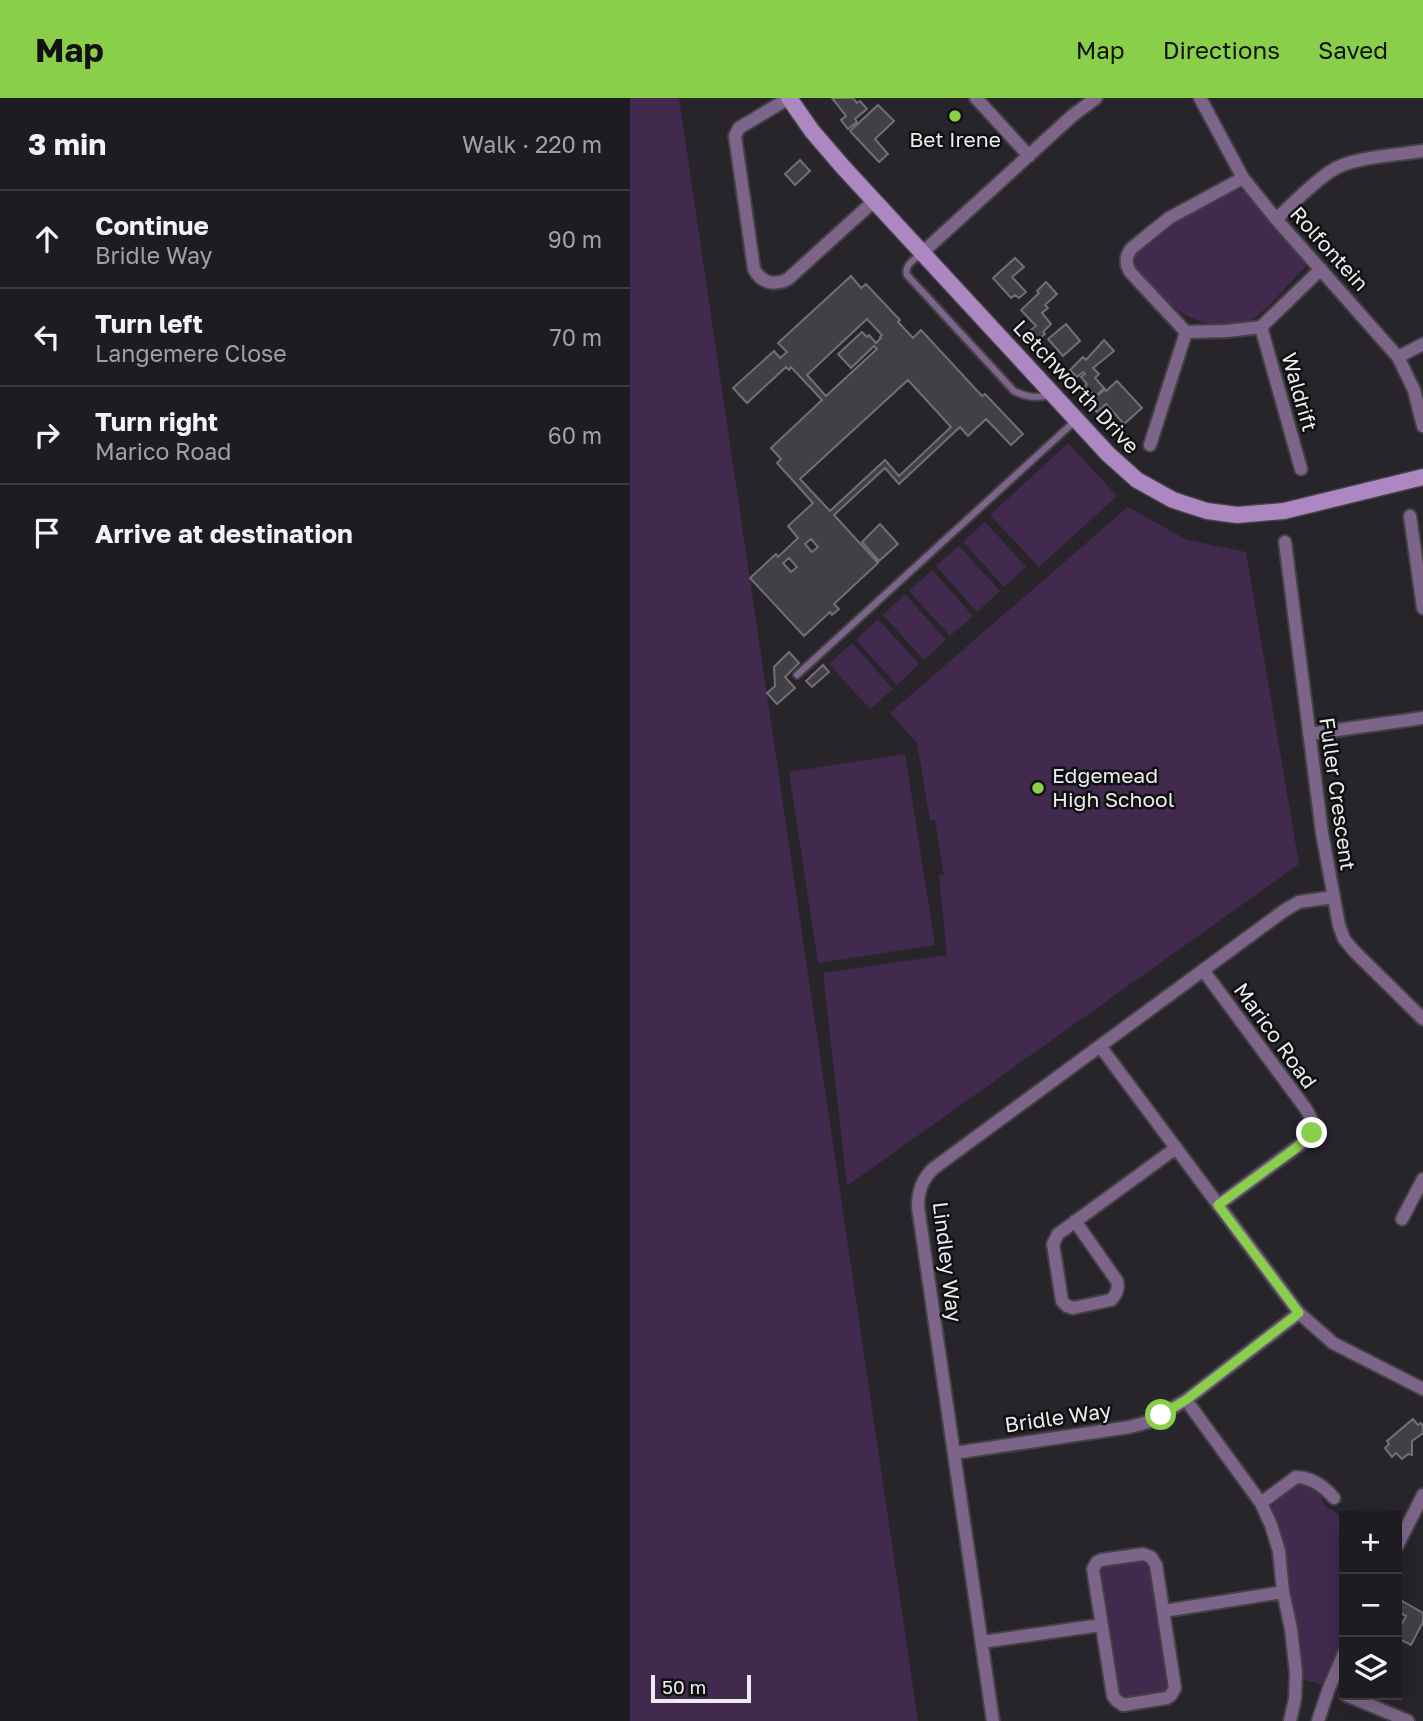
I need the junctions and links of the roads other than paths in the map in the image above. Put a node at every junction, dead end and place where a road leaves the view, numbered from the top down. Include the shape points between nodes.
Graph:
1 (789, 98) edge
2 (976, 98) edge
3 (1096, 98) edge
4 (1200, 98) edge
5 (1423, 151) edge
6 (1029, 156) junction
7 (1243, 178) junction
8 (874, 201) junction
9 (1276, 219) junction
10 (922, 253) junction
11 (1321, 269) junction
12 (1261, 327) junction
13 (1186, 332) junction
14 (1423, 344) edge
15 (1398, 358) junction
16 (1053, 394) junction
17 (1076, 420) junction
18 (1423, 426) edge
19 (1150, 445) dead end
20 (1301, 468) dead end
21 (1423, 477) edge
22 (1410, 516) dead end
23 (1285, 542) dead end
24 (1423, 608) edge
25 (797, 675) dead end
26 (1423, 718) edge
27 (1309, 734) junction
28 (1333, 897) junction
29 (1203, 970) junction
30 (1423, 1019) edge
31 (1100, 1046) junction
32 (1177, 1149) junction
33 (1423, 1179) edge
34 (1218, 1205) junction
35 (1402, 1219) dead end
36 (1074, 1222) junction
37 (1299, 1313) junction
38 (1423, 1390) edge
39 (1186, 1400) junction
40 (954, 1453) junction
41 (1423, 1495) edge
42 (1334, 1498) dead end
43 (1262, 1503) junction
44 (1402, 1536) edge
45 (1283, 1591) junction
46 (1164, 1611) junction
47 (1101, 1625) junction
48 (982, 1642) junction
49 (1339, 1665) edge
50 (1329, 1688) junction
51 (1339, 1692) edge
52 (1359, 1700) edge
53 (993, 1721) edge
54 (1290, 1721) edge
55 (1318, 1721) edge
56 (1408, 1721) edge

1 - 8 street, Letchworth Drive via 811,131
1 - 8 street via 739,128 734,136 754,269 759,277 774,284 788,279
2 - 6 street
3 - 6 street
4 - 7 street, Rolfontein
5 - 9 street via 1338,167
6 - 10 street
7 - 9 street, Rolfontein
7 - 13 street via 1170,218 1127,256 1131,273
8 - 10 street, Letchworth Drive
9 - 11 street, Rolfontein
10 - 16 street, Letchworth Drive
10 - 16 lane via 908,266 907,275 1014,391 1035,398
11 - 12 street
11 - 15 street, Rolfontein
12 - 13 street
12 - 20 street, Waldrift
13 - 19 street
14 - 15 street
15 - 18 street, Rolfontein via 1414,390
16 - 17 street, Letchworth Drive
17 - 21 street, Letchworth Drive via 1145,485 1185,505 1220,513 1284,511
17 - 25 lane
22 - 24 street
23 - 27 street, Fuller Crescent
26 - 27 street
27 - 28 street, Fuller Crescent
28 - 29 street, Lindley Way via 1298,902 1285,909
28 - 30 street, Fuller Crescent via 1344,939
29 - 31 street, Lindley Way
29 - 34 street, Marico Road via 1314,1126 1296,1148
31 - 32 street
31 - 40 street, Lindley Way via 934,1168 922,1184 918,1207
32 - 34 street
32 - 36 street
33 - 35 street
34 - 37 street
36 - 36 street via 1053,1244 1062,1301 1073,1308 1111,1300 1117,1281
37 - 38 street via 1333,1343
37 - 39 street, Bridle Way
39 - 40 street, Bridle Way via 1130,1427
39 - 43 street
40 - 48 street, Lindley Way
41 - 44 street
42 - 43 street via 1318,1484 1296,1477
43 - 45 street via 1279,1551
45 - 46 street
45 - 54 street via 1296,1673
46 - 47 street via 1152,1557 1143,1554 1101,1560 1093,1573
46 - 47 street via 1175,1684 1174,1692 1162,1699 1127,1705 1116,1700
47 - 48 street
48 - 53 street, Lindley Way
49 - 50 street
50 - 51 street
50 - 55 street
52 - 56 street

